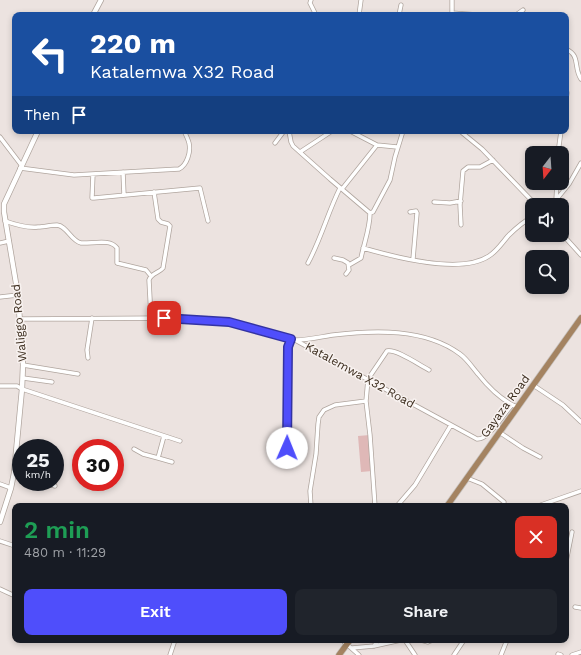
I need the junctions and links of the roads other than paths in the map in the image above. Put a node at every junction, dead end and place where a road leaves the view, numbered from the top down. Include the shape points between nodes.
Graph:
1 (101, 0) edge
2 (311, 0) edge
3 (362, 0) edge
4 (452, 0) edge
5 (401, 5) dead end
6 (523, 10) dead end
7 (95, 12) edge
8 (314, 12) edge
9 (360, 12) edge
10 (400, 12) edge
11 (452, 12) edge
12 (520, 12) edge
13 (569, 51) edge
14 (581, 58) edge
15 (578, 63) junction
16 (581, 79) edge
17 (37, 134) edge
18 (185, 134) edge
19 (282, 134) edge
20 (290, 134) edge
21 (327, 134) edge
22 (356, 134) edge
23 (401, 134) edge
24 (463, 134) edge
25 (561, 134) edge
26 (0, 138) edge
27 (275, 143) dead end
28 (377, 145) junction
29 (559, 146) edge
30 (397, 147) junction
31 (300, 152) junction
32 (493, 160) junction
33 (581, 163) edge
34 (21, 167) junction
35 (123, 172) junction
36 (93, 174) junction
37 (341, 188) junction
38 (154, 192) junction
39 (124, 195) junction
40 (529, 198) edge
41 (558, 198) edge
42 (460, 201) junction
43 (434, 202) dead end
44 (410, 212) dead end
45 (370, 213) junction
46 (5, 221) junction
47 (208, 221) dead end
48 (525, 222) edge
49 (461, 225) dead end
50 (9, 241) junction
51 (569, 242) edge
52 (0, 243) edge
53 (363, 248) junction
54 (581, 255) edge
55 (334, 258) dead end
56 (413, 259) junction
57 (308, 263) dead end
58 (349, 265) junction
59 (346, 274) dead end
60 (152, 276) junction
61 (18, 295) junction
62 (0, 297) edge
63 (92, 318) junction
64 (151, 318) junction
65 (581, 318) edge
66 (20, 319) junction
67 (293, 339) junction
68 (88, 358) dead end
69 (23, 365) junction
70 (429, 370) dead end
71 (78, 374) dead end
72 (23, 378) junction
73 (368, 379) junction
74 (52, 382) dead end
75 (533, 385) junction
76 (0, 386) edge
77 (22, 389) junction
78 (366, 402) junction
79 (512, 405) junction
80 (518, 407) junction
81 (581, 422) edge
82 (451, 425) junction
83 (499, 432) junction
84 (164, 436) junction
85 (17, 439) edge
86 (180, 441) dead end
87 (287, 448) dead end
88 (134, 449) dead end
89 (540, 457) dead end
90 (158, 458) junction
91 (172, 462) dead end
92 (467, 478) junction
93 (12, 483) edge
94 (0, 484) edge
95 (11, 488) junction
96 (581, 491) edge
97 (504, 502) dead end
98 (311, 503) edge
99 (375, 503) edge
100 (400, 503) edge
101 (449, 503) edge
102 (547, 503) edge
103 (0, 522) edge
104 (572, 532) dead end
105 (0, 541) edge
106 (12, 545) edge
107 (569, 547) edge
108 (0, 589) edge
109 (12, 595) edge
110 (575, 607) dead end
111 (581, 608) edge
112 (174, 643) edge
113 (348, 643) edge
114 (376, 643) edge
115 (387, 643) edge
116 (407, 643) edge
117 (462, 643) edge
118 (506, 643) edge
119 (374, 646) junction
120 (581, 652) edge
121 (170, 655) edge
122 (339, 655) edge
123 (359, 655) edge
124 (414, 655) edge
125 (454, 655) edge
126 (501, 655) edge
127 (572, 655) edge

1 - 7 street
2 - 8 street
3 - 9 street
4 - 11 street
5 - 10 street
6 - 12 street
13 - 15 street via 576,55
14 - 15 street
15 - 16 street via 578,75
17 - 34 street, Waliggo Road
18 - 35 street via 189,151 181,168
19 - 27 street
20 - 31 street via 292,144
21 - 31 street
22 - 28 street
23 - 30 street
24 - 32 street
25 - 29 street
26 - 34 street
28 - 30 street
28 - 37 street
30 - 45 street via 389,183
31 - 37 street
32 - 40 street
32 - 42 street via 480,167 464,169
33 - 41 street
34 - 36 street via 74,175
34 - 46 street, Waliggo Road via 4,204
35 - 36 street
35 - 39 street
36 - 39 street via 93,198
37 - 45 street
37 - 57 street
38 - 39 street
38 - 47 street via 200,188
38 - 60 street via 158,219 170,226 164,266
42 - 43 street
42 - 49 street
44 - 56 street via 417,212
45 - 53 street
46 - 50 street, Waliggo Road
46 - 60 street via 32,228 58,226 74,240 113,245 117,248 117,262 146,270
48 - 56 street via 486,258 456,264
50 - 52 street
50 - 61 street, Waliggo Road
51 - 54 street
53 - 56 street
53 - 58 street via 360,260
55 - 58 street
58 - 59 street
60 - 64 street via 149,280
61 - 62 street
61 - 66 street, Waliggo Road
63 - 64 street, Katalemwa X32 Road
63 - 66 street, Katalemwa X32 Road
63 - 68 street
64 - 67 street, Katalemwa X32 Road via 229,322
65 - 75 main road, Gayaza Road
66 - 69 street, Waliggo Road
67 - 73 street, Katalemwa X32 Road
67 - 79 street via 357,333 396,333 429,338 447,345 462,356 489,387
67 - 87 street via 288,347
69 - 71 street
69 - 72 street, Waliggo Road
70 - 73 street via 387,350
72 - 74 street
72 - 77 street, Waliggo Road
73 - 78 street
73 - 82 street, Katalemwa X32 Road
75 - 80 main road, Gayaza Road
75 - 81 street via 563,405
76 - 77 street via 17,386
77 - 84 street
77 - 85 street, Waliggo Road
78 - 98 street via 329,407 320,417 310,491
78 - 99 street
79 - 80 street
79 - 82 street, Katalemwa X32 Road via 490,432 480,439
80 - 83 main road, Gayaza Road
82 - 100 street via 415,485
83 - 89 street
83 - 92 main road, Gayaza Road
84 - 86 street
84 - 90 street
88 - 90 street
90 - 91 street
92 - 97 street via 482,484
92 - 101 main road, Gayaza Road
93 - 95 street, Waliggo Road
94 - 95 street
95 - 103 street, Waliggo Road
96 - 102 street
104 - 107 street
105 - 106 street
108 - 109 street
110 - 111 street
112 - 121 street
113 - 119 street
113 - 122 main road
113 - 123 street
114 - 119 street
115 - 119 street
116 - 124 street
117 - 125 street
118 - 126 street
120 - 127 street

